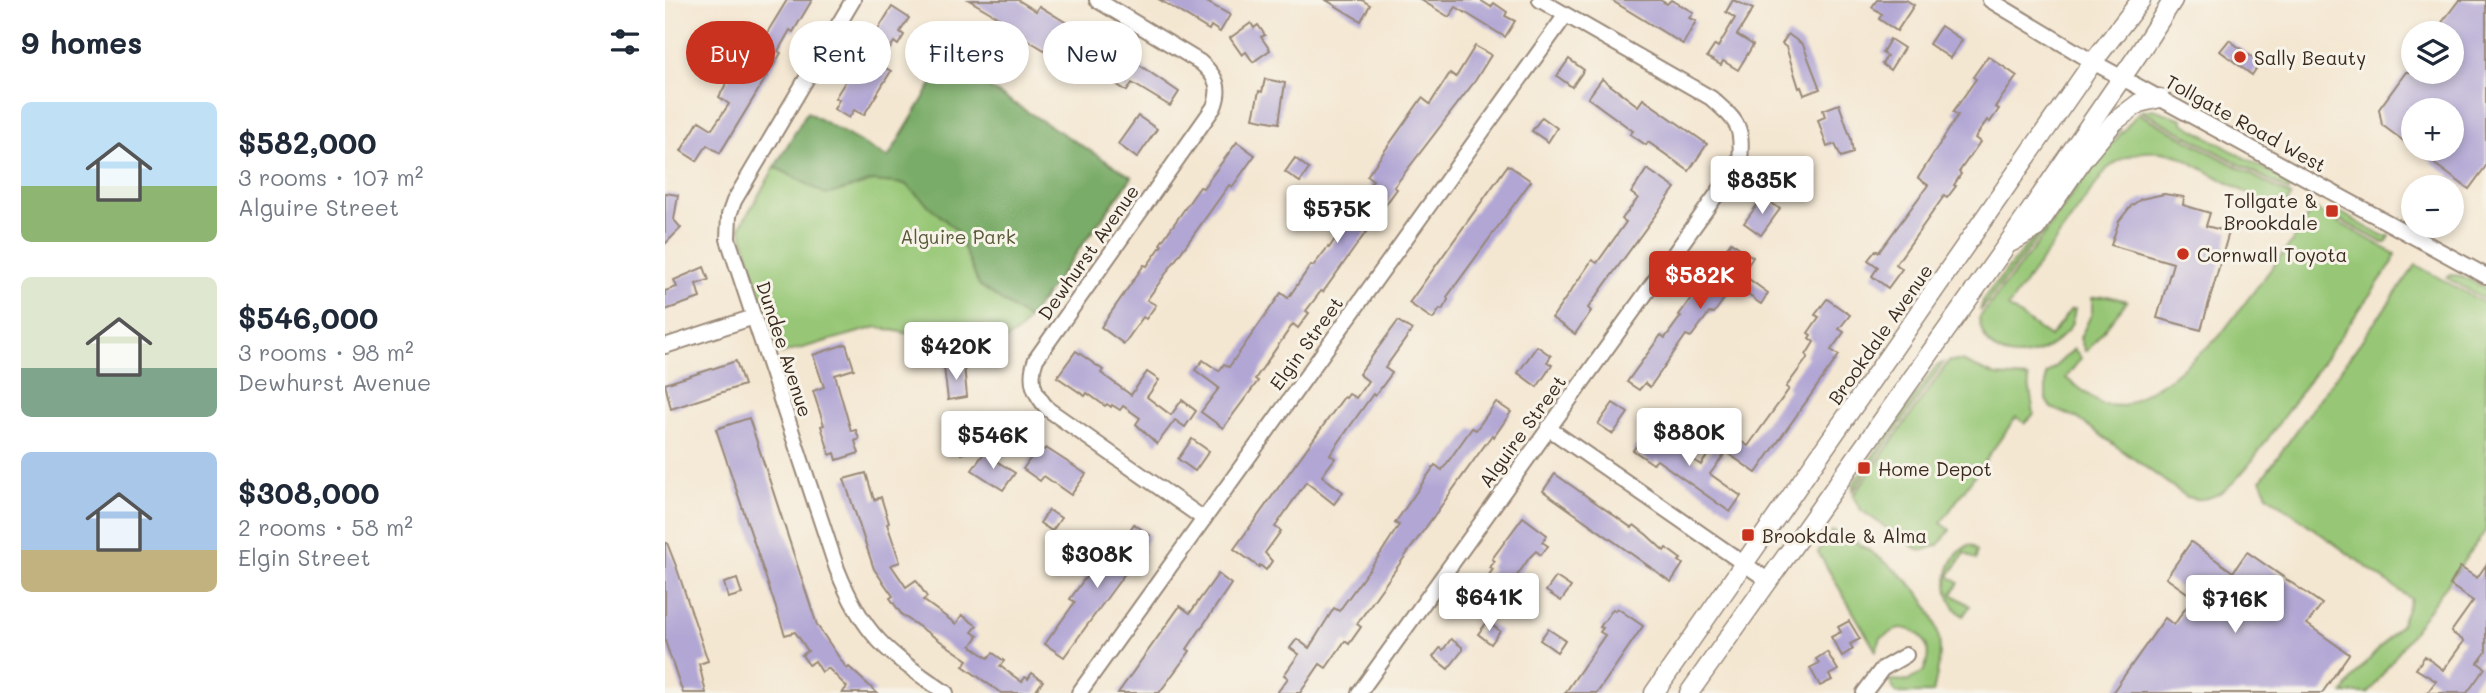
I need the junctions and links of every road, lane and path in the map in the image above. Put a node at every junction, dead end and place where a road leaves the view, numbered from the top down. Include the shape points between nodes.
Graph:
1 (853, 0) edge
2 (1097, 0) edge
3 (1540, 0) edge
4 (1990, 0) edge
5 (2141, 0) edge
6 (2173, 0) edge
7 (1565, 16) junction
8 (2093, 62) junction
9 (2121, 77) junction
10 (2160, 99) junction
11 (2006, 246) junction
12 (2486, 275) edge
13 (754, 317) junction
14 (665, 346) edge
15 (1548, 428) junction
16 (1204, 519) junction
17 (1745, 564) junction
18 (1769, 581) junction
19 (1906, 655) dead end
20 (946, 693) edge
21 (1079, 693) edge
22 (1359, 693) edge
23 (1654, 693) edge
24 (1689, 693) edge
25 (1864, 693) edge

1 - 13 street, Dundee Avenue via 729,215 729,239
2 - 16 street, Dewhurst Avenue via 1201,62 1215,75 1218,97 1035,359 1032,382 1049,410
3 - 7 street, Alguire Street
4 - 8 street, Tollgate Road West
5 - 8 main road, Brookdale Avenue
6 - 9 main road
7 - 15 street, Alguire Street via 1711,98 1732,116 1742,136 1740,162
7 - 16 street, Elgin Street
8 - 9 street, Tollgate Road West
8 - 17 main road, Brookdale Avenue
9 - 10 street, Tollgate Road West
9 - 11 main road
10 - 11 main road via 2139,103 2115,122 2036,228
10 - 12 street, Tollgate Road West
11 - 18 main road
13 - 14 street
13 - 20 street, Dundee Avenue via 851,603 884,647
15 - 17 street
15 - 22 street, Alguire Street
16 - 21 street, Elgin Street
17 - 18 street
17 - 23 main road, Brookdale Avenue
18 - 24 main road
19 - 25 street via 1882,669

